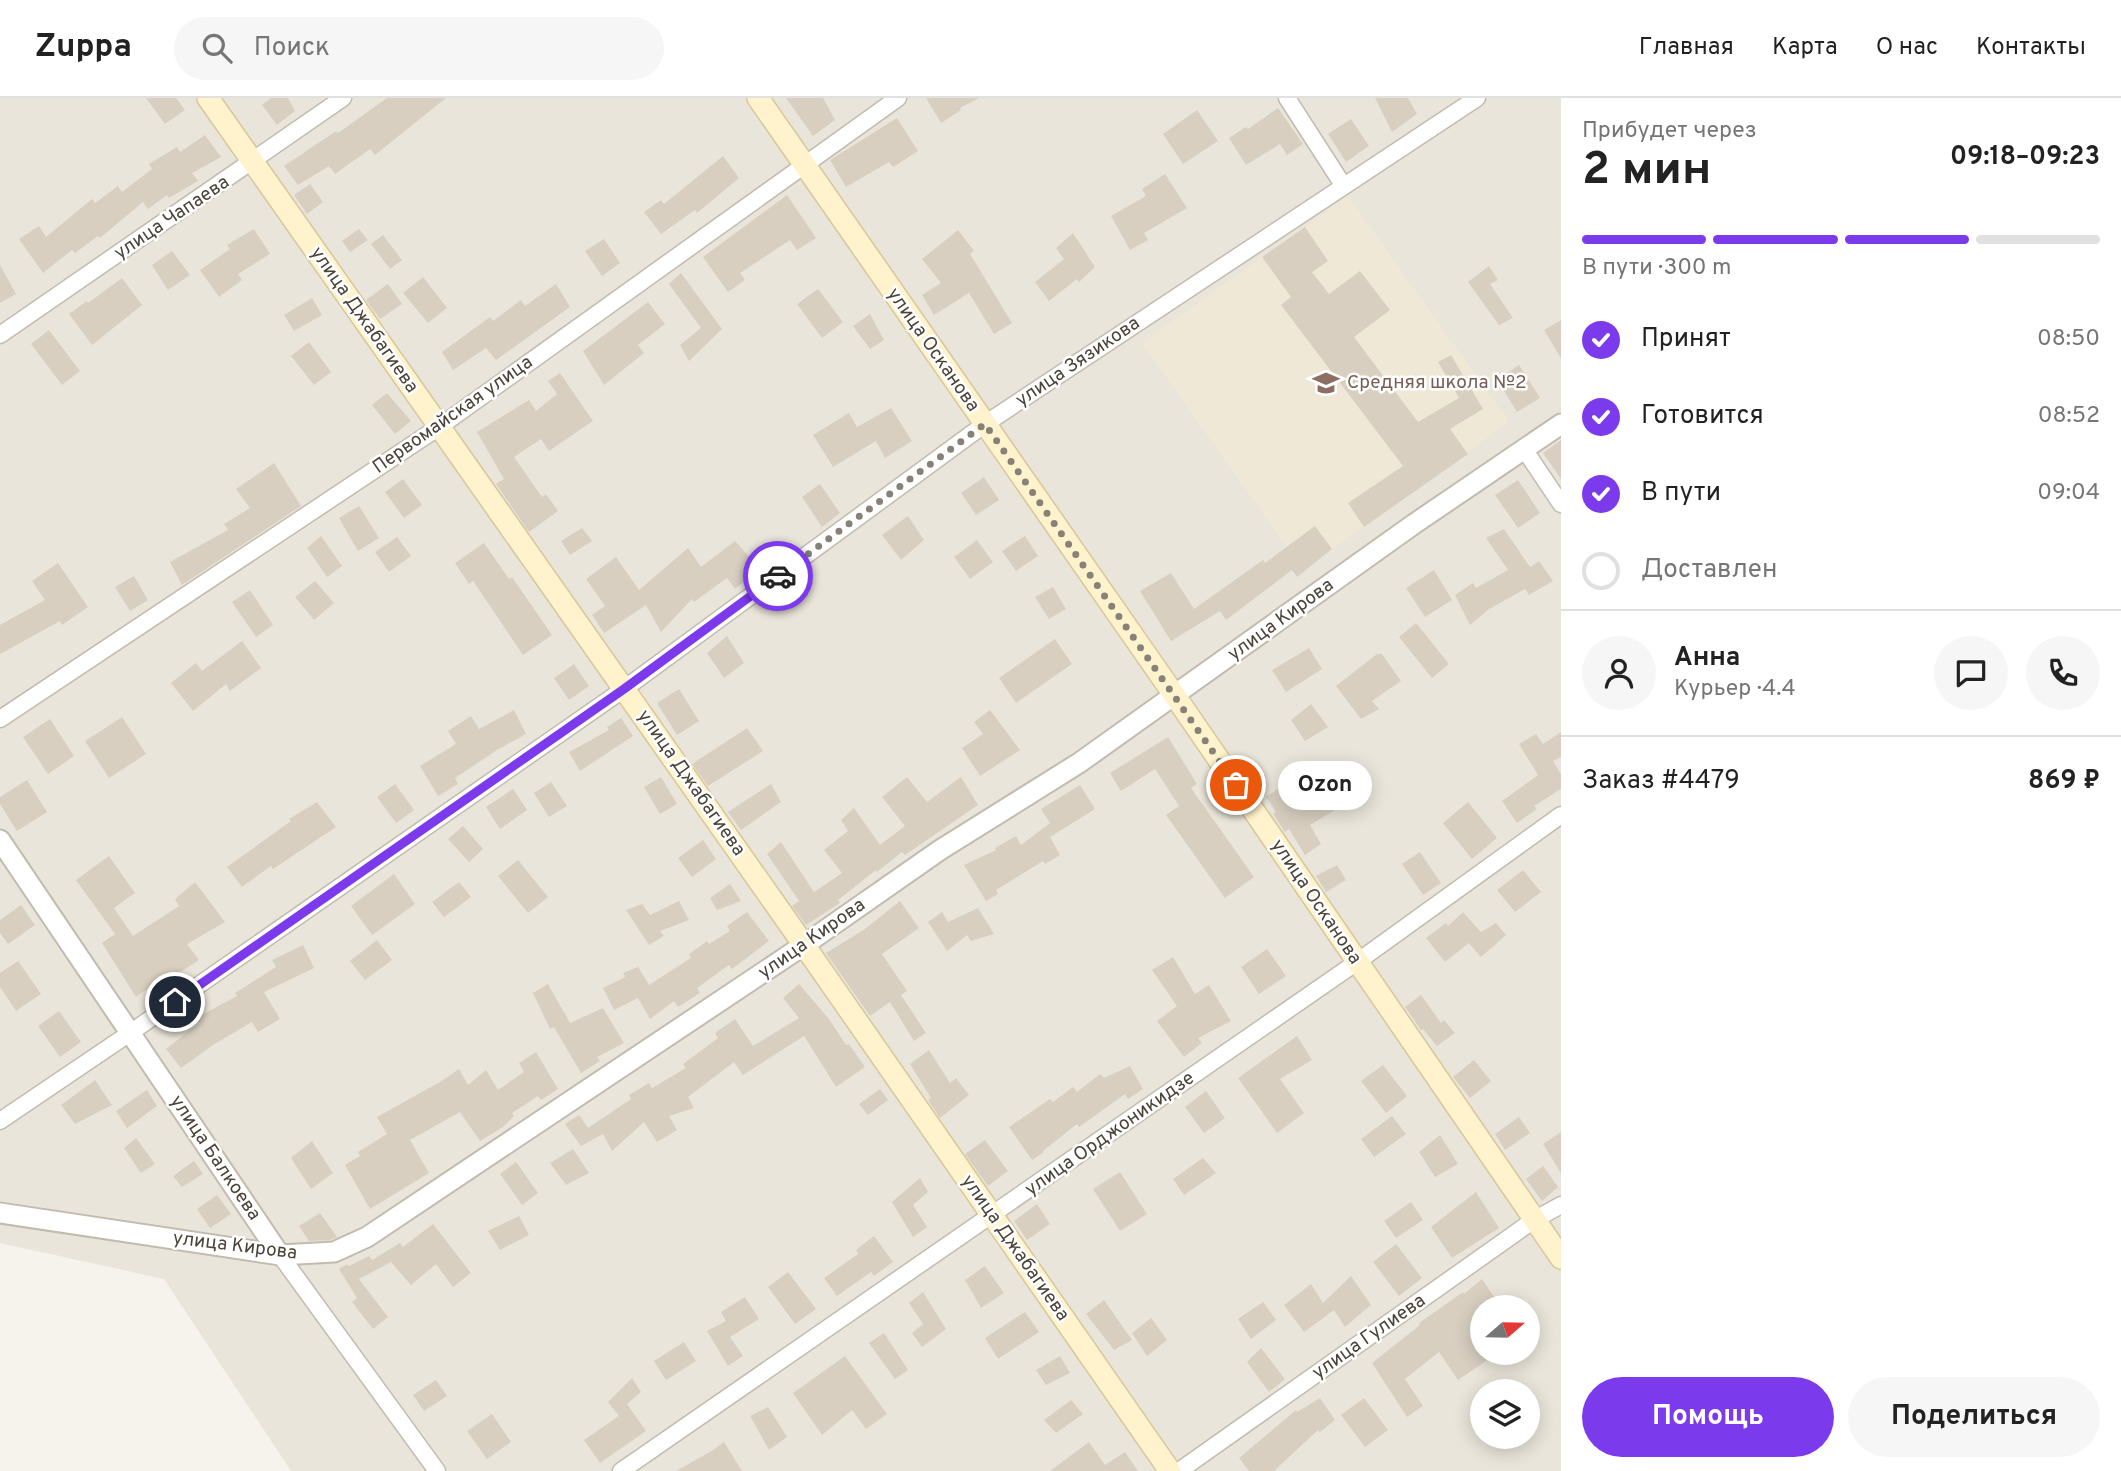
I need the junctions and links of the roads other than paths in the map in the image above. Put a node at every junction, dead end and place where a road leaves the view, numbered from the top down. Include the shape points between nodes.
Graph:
1 (208, 98) edge
2 (343, 98) edge
3 (758, 98) edge
4 (898, 98) edge
5 (1287, 98) edge
6 (1477, 98) edge
7 (253, 162) junction
8 (804, 165) junction
9 (1343, 186) junction
10 (0, 335) edge
11 (985, 424) junction
12 (1561, 424) edge
13 (439, 427) junction
14 (1524, 449) junction
15 (1561, 504) edge
16 (624, 689) junction
17 (1175, 696) junction
18 (0, 719) edge
19 (1561, 815) edge
20 (0, 840) edge
21 (804, 945) junction
22 (1357, 962) junction
23 (130, 1033) junction
24 (0, 1121) edge
25 (1561, 1205) edge
26 (0, 1213) edge
27 (993, 1215) junction
28 (1534, 1220) junction
29 (280, 1255) junction
30 (1561, 1258) edge
31 (437, 1471) edge
32 (621, 1471) edge
33 (1170, 1471) edge
34 (1180, 1471) edge

1 - 7 main road, улица Джабагиева
2 - 7 street, улица Чапаева
3 - 8 main road, улица Осканова
4 - 8 street, Первомайская улица
5 - 9 street
6 - 9 street, улица Зязикова
7 - 10 street, улица Чапаева
7 - 13 main road, улица Джабагиева
8 - 11 main road, улица Осканова
8 - 13 street, Первомайская улица
9 - 11 street, улица Зязикова
11 - 16 street, улица Зязикова
11 - 17 main road, улица Осканова
12 - 14 street, улица Кирова
13 - 16 main road, улица Джабагиева
13 - 18 street, Первомайская улица
14 - 15 street
14 - 17 street, улица Кирова
16 - 21 main road, улица Джабагиева
16 - 23 street, улица Зязикова
17 - 21 street, улица Кирова
17 - 22 main road, улица Осканова
19 - 22 street, улица Орджоникидзе
20 - 23 street, улица Балкоева
21 - 27 main road, улица Джабагиева
21 - 29 street, улица Кирова via 367,1237 334,1252
22 - 27 street, улица Орджоникидзе
22 - 28 main road, улица Осканова
23 - 24 street, улица Зязикова
23 - 29 street, улица Балкоева
25 - 28 street, улица Гулиева
26 - 29 street, улица Кирова
27 - 32 street, улица Орджоникидзе
27 - 33 main road, улица Джабагиева
28 - 30 main road, улица Осканова
28 - 34 street, улица Гулиева
29 - 31 street, улица Балкоева

